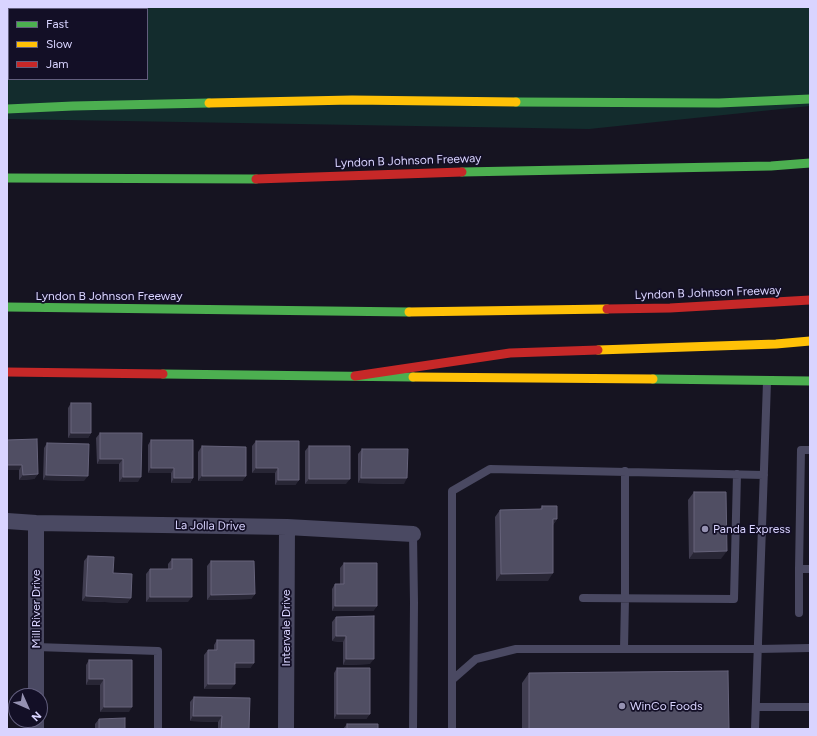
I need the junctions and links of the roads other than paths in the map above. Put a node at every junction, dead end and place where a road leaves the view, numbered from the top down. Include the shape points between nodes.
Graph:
1 (810, 99) edge
2 (7, 109) edge
3 (810, 164) edge
4 (7, 178) edge
5 (810, 300) edge
6 (7, 307) edge
7 (810, 341) edge
8 (7, 372) edge
9 (355, 376) junction
10 (767, 381) junction
11 (810, 381) edge
12 (810, 450) edge
13 (625, 471) junction
14 (737, 474) junction
15 (764, 475) junction
16 (7, 521) edge
17 (36, 523) junction
18 (287, 527) junction
19 (412, 534) joint
20 (799, 569) junction
21 (810, 569) edge
22 (583, 598) dead end
23 (625, 599) junction
24 (799, 613) dead end
25 (36, 647) junction
26 (810, 648) edge
27 (624, 649) junction
28 (758, 649) junction
29 (452, 680) junction
30 (36, 688) edge
31 (810, 706) edge
32 (756, 707) junction
33 (158, 729) edge
34 (286, 729) edge
35 (413, 729) edge
36 (452, 729) edge
37 (755, 729) edge

1 - 2 main road via 719,103 352,100
3 - 4 main road, Lyndon B Johnson Freeway via 248,179
5 - 6 main road, Lyndon B Johnson Freeway via 670,308 441,312
7 - 9 main road via 510,353
8 - 9 main road
9 - 10 main road
10 - 11 main road
10 - 15 lane
12 - 20 lane via 802,450
13 - 14 lane
13 - 23 lane
13 - 29 lane via 490,469 452,491
14 - 15 lane
14 - 23 lane via 734,599
15 - 28 lane
16 - 17 street, La Jolla Drive
17 - 18 street, La Jolla Drive
17 - 25 street, Mill River Drive
18 - 19 street, La Jolla Drive
18 - 34 street, Intervale Drive
19 - 35 lane
20 - 21 lane
20 - 24 lane
22 - 23 lane
23 - 27 lane
25 - 30 street, Mill River Drive
25 - 33 lane via 158,651
26 - 28 lane
27 - 28 lane
27 - 29 lane via 516,649 476,659
28 - 32 lane
29 - 36 lane
31 - 32 lane
32 - 37 lane

